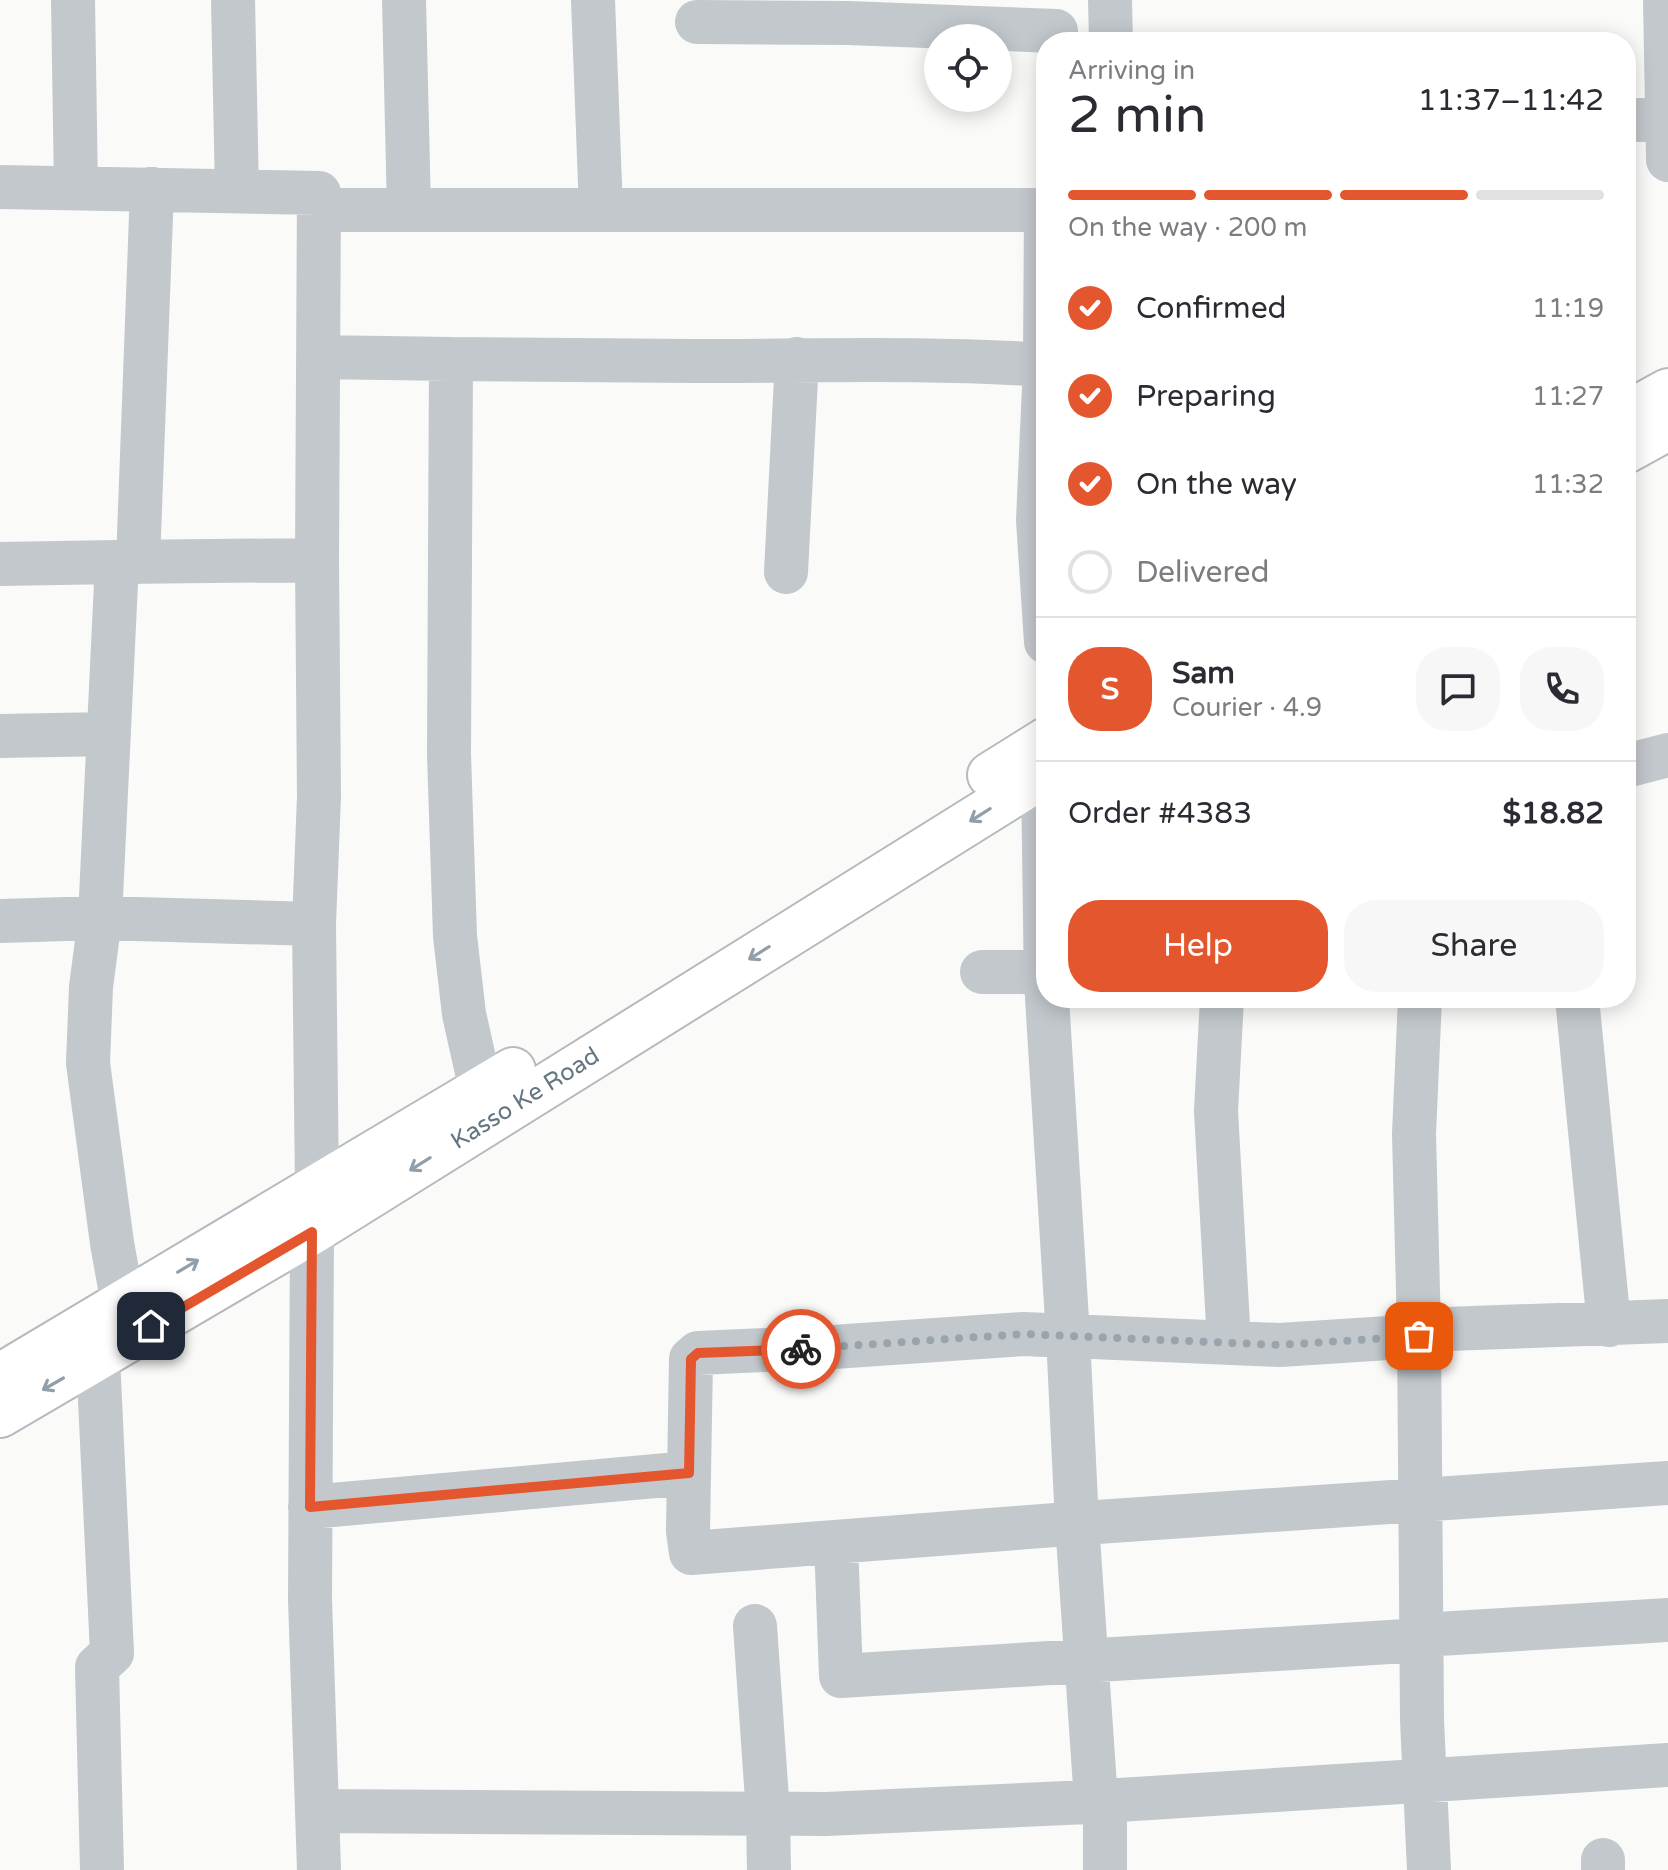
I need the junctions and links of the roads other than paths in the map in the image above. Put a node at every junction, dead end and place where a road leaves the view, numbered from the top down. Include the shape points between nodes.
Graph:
1 (73, 0) edge
2 (233, 0) edge
3 (404, 0) edge
4 (593, 0) edge
5 (1110, 0) edge
6 (1665, 0) edge
7 (697, 22) dead end
8 (1056, 24) edge
9 (1111, 32) edge
10 (1667, 119) edge
11 (1636, 120) edge
12 (1668, 160) edge
13 (0, 187) edge
14 (76, 188) junction
15 (152, 189) junction
16 (237, 191) junction
17 (319, 210) junction
18 (409, 210) junction
19 (601, 210) junction
20 (1036, 211) edge
21 (318, 357) junction
22 (451, 359) junction
23 (797, 359) junction
24 (1036, 364) edge
25 (1668, 391) edge
26 (1636, 409) edge
27 (1668, 428) edge
28 (1636, 446) edge
29 (317, 560) junction
30 (127, 562) junction
31 (0, 564) edge
32 (786, 572) dead end
33 (109, 734) junction
34 (0, 736) edge
35 (1668, 755) edge
36 (1636, 763) edge
37 (1036, 768) edge
38 (1036, 769) edge
39 (100, 918) junction
40 (0, 921) edge
41 (314, 924) junction
42 (982, 972) dead end
43 (1036, 981) edge
44 (1048, 1008) edge
45 (1221, 1008) edge
46 (1420, 1008) edge
47 (1578, 1008) edge
48 (481, 1090) junction
49 (317, 1189) junction
50 (312, 1232) junction
51 (123, 1304) junction
52 (1668, 1321) edge
53 (1609, 1325) junction
54 (1419, 1333) junction
55 (1068, 1336) junction
56 (1229, 1343) junction
57 (98, 1358) junction
58 (0, 1376) edge
59 (0, 1415) edge
60 (689, 1473) junction
61 (1668, 1483) edge
62 (1421, 1499) junction
63 (310, 1507) junction
64 (1077, 1523) junction
65 (836, 1542) junction
66 (1668, 1620) edge
67 (755, 1626) dead end
68 (1422, 1637) junction
69 (1088, 1661) junction
70 (1668, 1765) edge
71 (1424, 1780) junction
72 (1100, 1801) junction
73 (317, 1811) junction
74 (768, 1814) junction
75 (102, 1870) edge
76 (319, 1870) edge
77 (769, 1870) edge
78 (1105, 1870) edge
79 (1429, 1870) edge

1 - 14 street
2 - 16 street
3 - 18 street
4 - 19 street
5 - 9 street
6 - 10 street
7 - 8 street
10 - 11 street
10 - 12 street
13 - 14 street
14 - 15 street
15 - 16 street
15 - 30 street
16 - 17 street via 319,193
17 - 18 street
17 - 21 street
18 - 19 street
19 - 20 street
21 - 22 street
21 - 29 street
22 - 23 street
22 - 48 street via 449,754 455,936 464,1014
23 - 24 street
23 - 32 street
25 - 26 main road
27 - 28 main road
29 - 30 street
29 - 41 street
30 - 31 street
30 - 33 street
33 - 34 street
33 - 39 street
35 - 36 street
37 - 48 main road, Kasso Ke Road
38 -> 50 main road, Kasso Ke Road
39 - 40 street
39 - 41 street
39 - 51 street via 88,1063
41 - 49 street
42 - 43 street
44 - 55 street
45 - 56 street via 1216,1111
46 - 54 street via 1414,1134
47 - 53 street
48 - 49 main road, Kasso Ke Road
51 -> 49 main road, Kasso Ke Road
50 - 57 main road, Kasso Ke Road
50 - 63 street
51 - 58 main road, Kasso Ke Road
52 - 53 street
53 - 54 street
54 - 56 street via 1280,1345
54 - 62 street
55 - 56 street
55 - 60 street via 1023,1334 698,1353 691,1359
55 - 64 street
57 -> 59 main road, Kasso Ke Road
57 - 75 street via 112,1653 97,1667
60 - 63 street
60 - 65 street via 691,1553
61 - 62 street
62 - 64 street
62 - 68 street
63 - 73 street
64 - 65 street
64 - 69 street
65 - 69 street via 841,1676
66 - 68 street
67 - 74 street
68 - 69 street
68 - 71 street
69 - 72 street
70 - 71 street
71 - 72 street
71 - 79 street
72 - 74 street
72 - 78 street
73 - 74 street
73 - 76 street
74 - 77 street

